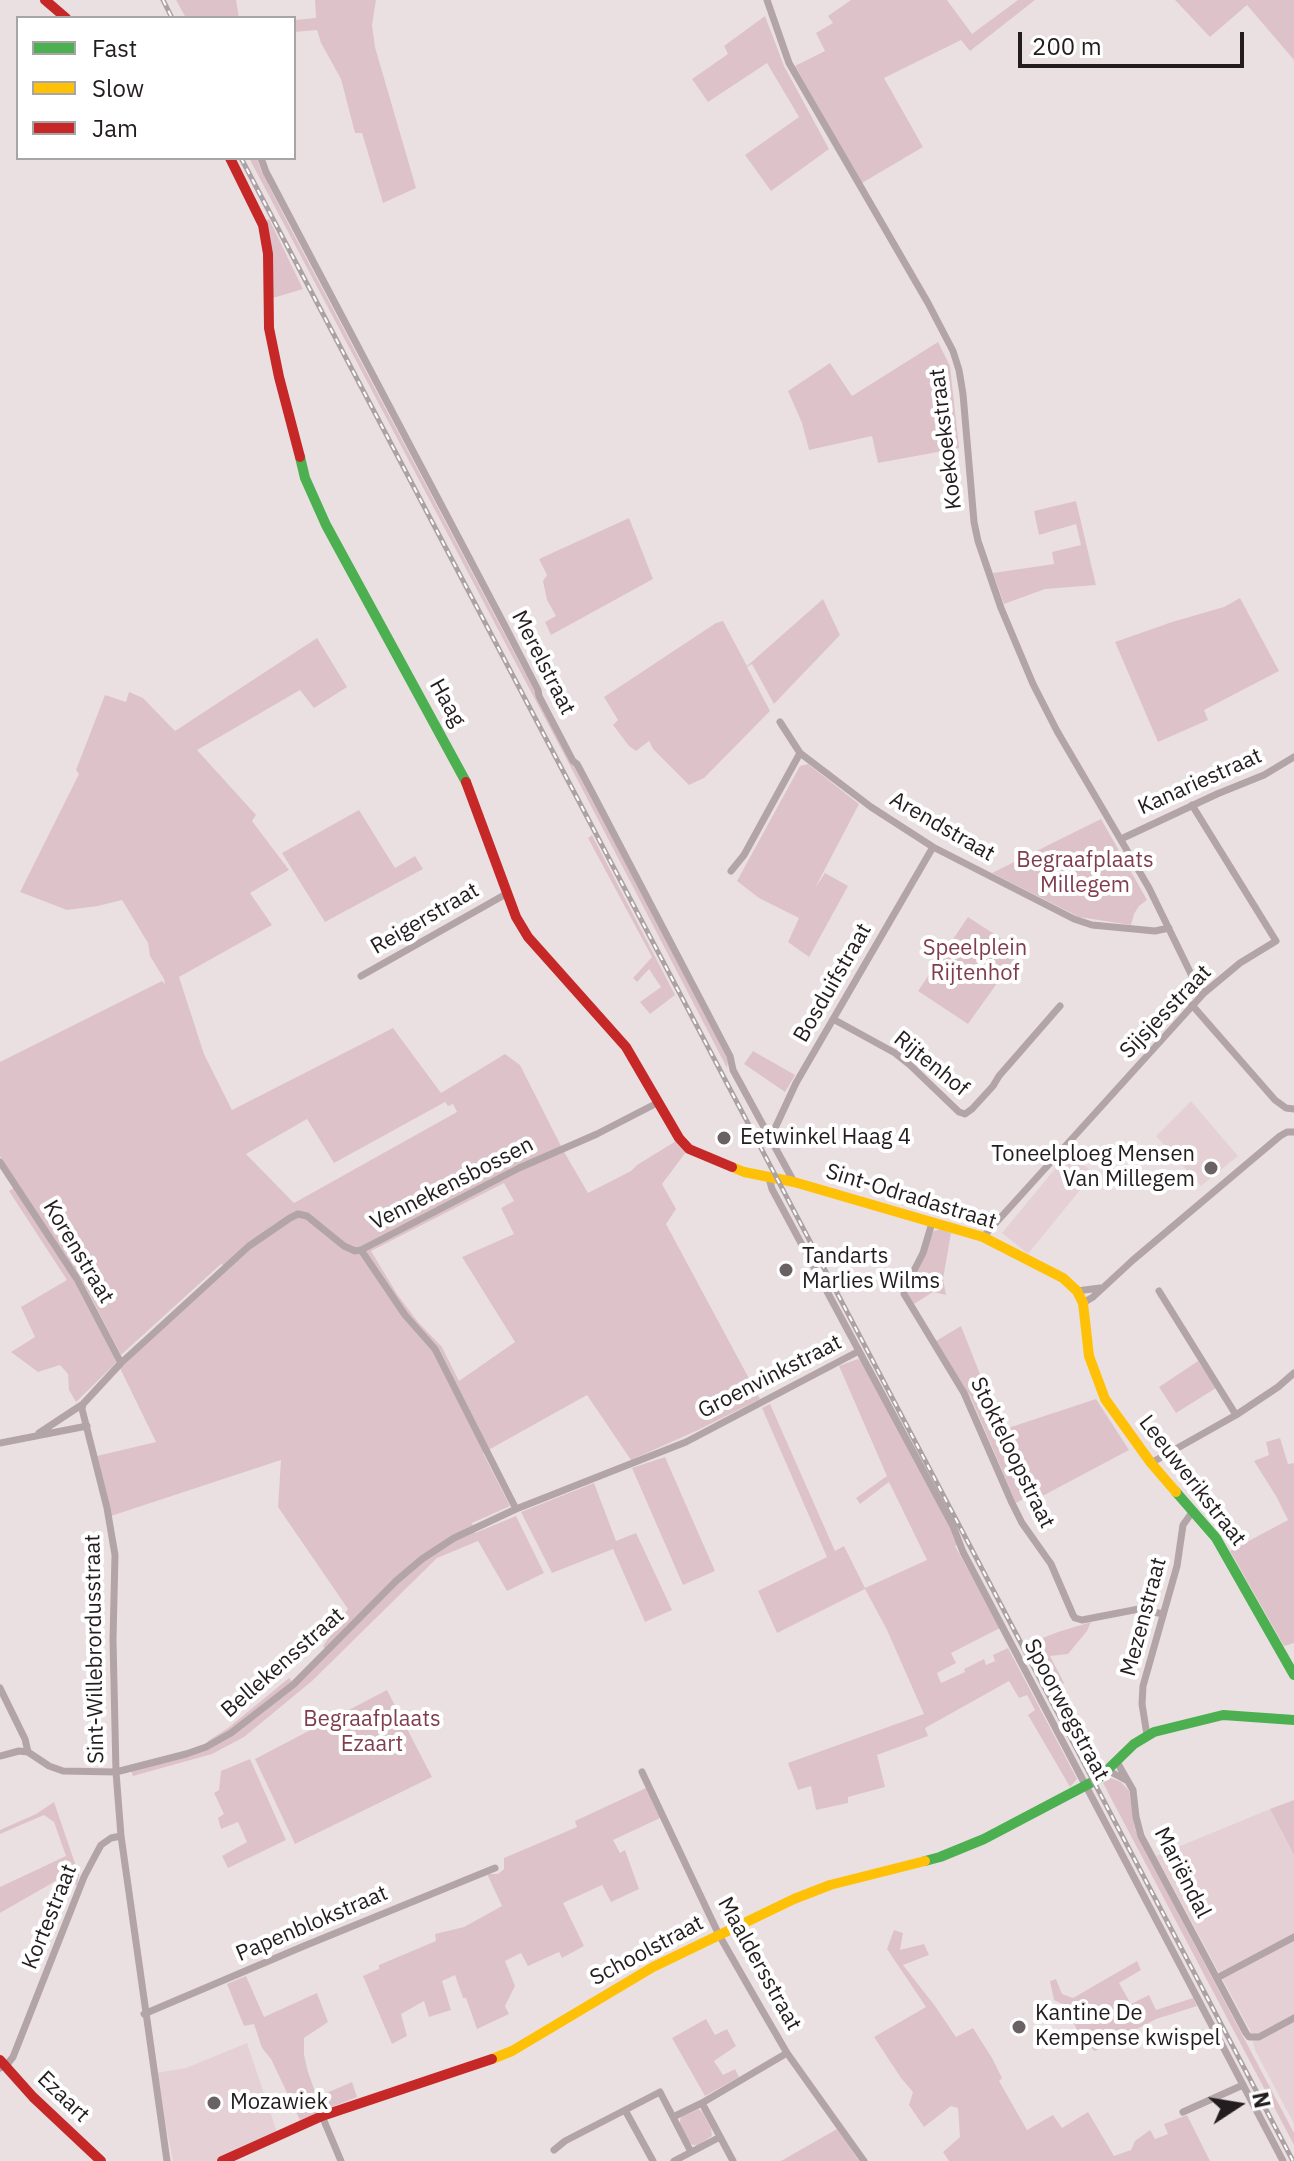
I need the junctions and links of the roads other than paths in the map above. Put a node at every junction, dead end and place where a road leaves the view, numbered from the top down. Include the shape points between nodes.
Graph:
1 (45, 0) edge
2 (767, 0) edge
3 (64, 16) edge
4 (231, 160) edge
5 (262, 160) edge
6 (780, 722) dead end
7 (800, 753) junction
8 (1294, 757) edge
9 (1192, 805) junction
10 (1121, 839) junction
11 (933, 847) junction
12 (731, 871) dead end
13 (506, 894) junction
14 (1169, 928) junction
15 (361, 976) dead end
16 (1204, 993) junction
17 (1192, 1005) junction
18 (1060, 1006) dead end
19 (833, 1019) junction
20 (659, 1102) junction
21 (1294, 1109) edge
22 (1294, 1132) edge
23 (770, 1139) junction
24 (0, 1162) edge
25 (769, 1178) junction
26 (794, 1182) junction
27 (932, 1223) junction
28 (983, 1237) junction
29 (361, 1250) junction
30 (1103, 1288) junction
31 (1077, 1291) junction
32 (1159, 1291) dead end
33 (1083, 1303) junction
34 (859, 1351) junction
35 (121, 1363) junction
36 (1294, 1373) edge
37 (83, 1404) junction
38 (1236, 1415) junction
39 (87, 1426) junction
40 (36, 1435) junction
41 (0, 1443) edge
42 (1151, 1463) junction
43 (516, 1509) junction
44 (1193, 1511) junction
45 (1163, 1614) junction
46 (1294, 1675) edge
47 (0, 1688) edge
48 (1294, 1720) edge
49 (1147, 1735) junction
50 (28, 1752) junction
51 (0, 1756) edge
52 (1113, 1766) junction
53 (116, 1772) junction
54 (642, 1772) dead end
55 (1090, 1784) junction
56 (121, 1836) junction
57 (495, 1868) dead end
58 (719, 1935) junction
59 (1294, 1937) edge
60 (1217, 1978) junction
61 (144, 2014) junction
62 (1294, 2018) edge
63 (787, 2053) junction
64 (2, 2064) edge
65 (1243, 2085) junction
66 (702, 2103) junction
67 (625, 2110) junction
68 (1183, 2112) dead end
69 (322, 2116) junction
70 (673, 2117) junction
71 (720, 2137) junction
72 (554, 2150) dead end
73 (691, 2152) junction
74 (101, 2161) edge
75 (167, 2161) edge
76 (222, 2161) edge
77 (341, 2161) edge
78 (653, 2161) edge
79 (674, 2161) edge
80 (733, 2161) edge
81 (864, 2161) edge
82 (1283, 2161) edge

1 - 3 street
2 - 10 street, Koekoekstraat via 789,63 953,351 963,394 981,553 1044,708
4 - 13 street, Haag via 263,225 272,349 305,478 467,784
5 - 23 street, Merelstraat
6 - 7 street, Arendstraat
7 - 11 street, Arendstraat
7 - 12 street
8 - 9 street, Kanariestraat
9 - 10 street, Kanariestraat
9 - 16 street, Sijsjesstraat via 1276,941
10 - 14 street, Koekoekstraat
11 - 14 street, Arendstraat via 1074,919 1108,927
11 - 19 street, Bosduifstraat
13 - 15 street, Reigerstraat
13 - 20 street, Haag via 528,937 626,1047
14 - 16 street, Koekoekstraat
16 - 17 street, Sijsjesstraat
17 - 21 street via 1275,1100
17 - 28 street, Sijsjesstraat
18 - 19 street, Rijtenhof via 965,1114 895,1053
19 - 23 street, Bosduifstraat
20 - 25 street, Haag via 689,1149
20 - 29 street, Vennekensbossen
22 - 30 street via 1280,1136
23 - 26 street, Merelstraat
24 - 35 street, Korenstraat via 77,1279
25 - 26 street, Sint-Odradastraat
25 - 34 street, Groenvinkstraat
26 - 27 street, Sint-Odradastraat
27 - 28 street, Sint-Odradastraat
27 - 45 street, Stokteloopstraat via 904,1294 964,1393 1012,1503 1051,1564 1073,1615 1082,1620 1139,1609
28 - 31 street, Sint-Odradastraat via 1063,1278
29 - 35 street via 344,1246 298,1214 249,1246
29 - 43 street, Vennekensbossen via 435,1349
30 - 31 street
30 - 33 street
31 - 33 street, Sint-Odradastraat
32 - 38 street
33 - 42 street, Leeuwerikstraat via 1089,1356 1099,1387
34 - 43 street, Groenvinkstraat via 686,1442
34 - 55 street, Spoorwegstraat
35 - 37 street
36 - 38 street
37 - 39 street, Sint-Willebrordusstraat
37 - 40 street
38 - 42 street
39 - 40 street
39 - 53 street, Sint-Willebrordusstraat via 115,1555
40 - 41 street
42 - 44 street, Leeuwerikstraat
43 - 53 street, Bellekensstraat via 469,1529 422,1559 294,1684 231,1733 195,1752
44 - 45 street, Mezenstraat via 1183,1525
44 - 46 street, Leeuwerikstraat via 1226,1553
45 - 49 street, Mezenstraat via 1143,1686
47 - 50 street
48 - 49 street via 1223,1715
49 - 52 street, Schoolstraat
50 - 51 street
50 - 53 street, Bellekensstraat via 63,1771
52 - 55 street, Schoolstraat
52 - 60 street, Mariëndal via 1133,1790 1141,1836
53 - 56 street, Sint-Willebrordusstraat
54 - 58 street, Maaldersstraat
55 - 58 street, Schoolstraat via 961,1849 819,1889
55 - 65 street, Spoorwegstraat
56 - 61 street, Sint-Willebrordusstraat
56 - 64 street, Kortestraat via 101,1845 84,1877 13,2057
57 - 61 street, Papenblokstraat
58 - 63 street, Maaldersstraat
58 - 69 street, Schoolstraat via 653,1967 512,2051
59 - 60 street
60 - 62 street, Mariëndal via 1249,2037
61 - 75 street, Sint-Willebrordusstraat
63 - 66 street
63 - 81 street, Maaldersstraat
64 - 74 street, Ezaart
65 - 68 street
65 - 82 street, Spoorwegstraat
66 - 70 street
66 - 71 street
67 - 70 street via 660,2092
67 - 72 street
67 - 78 street
69 - 76 street, Schoolstraat
69 - 77 street
70 - 73 street
71 - 73 street
71 - 80 street
73 - 79 street

